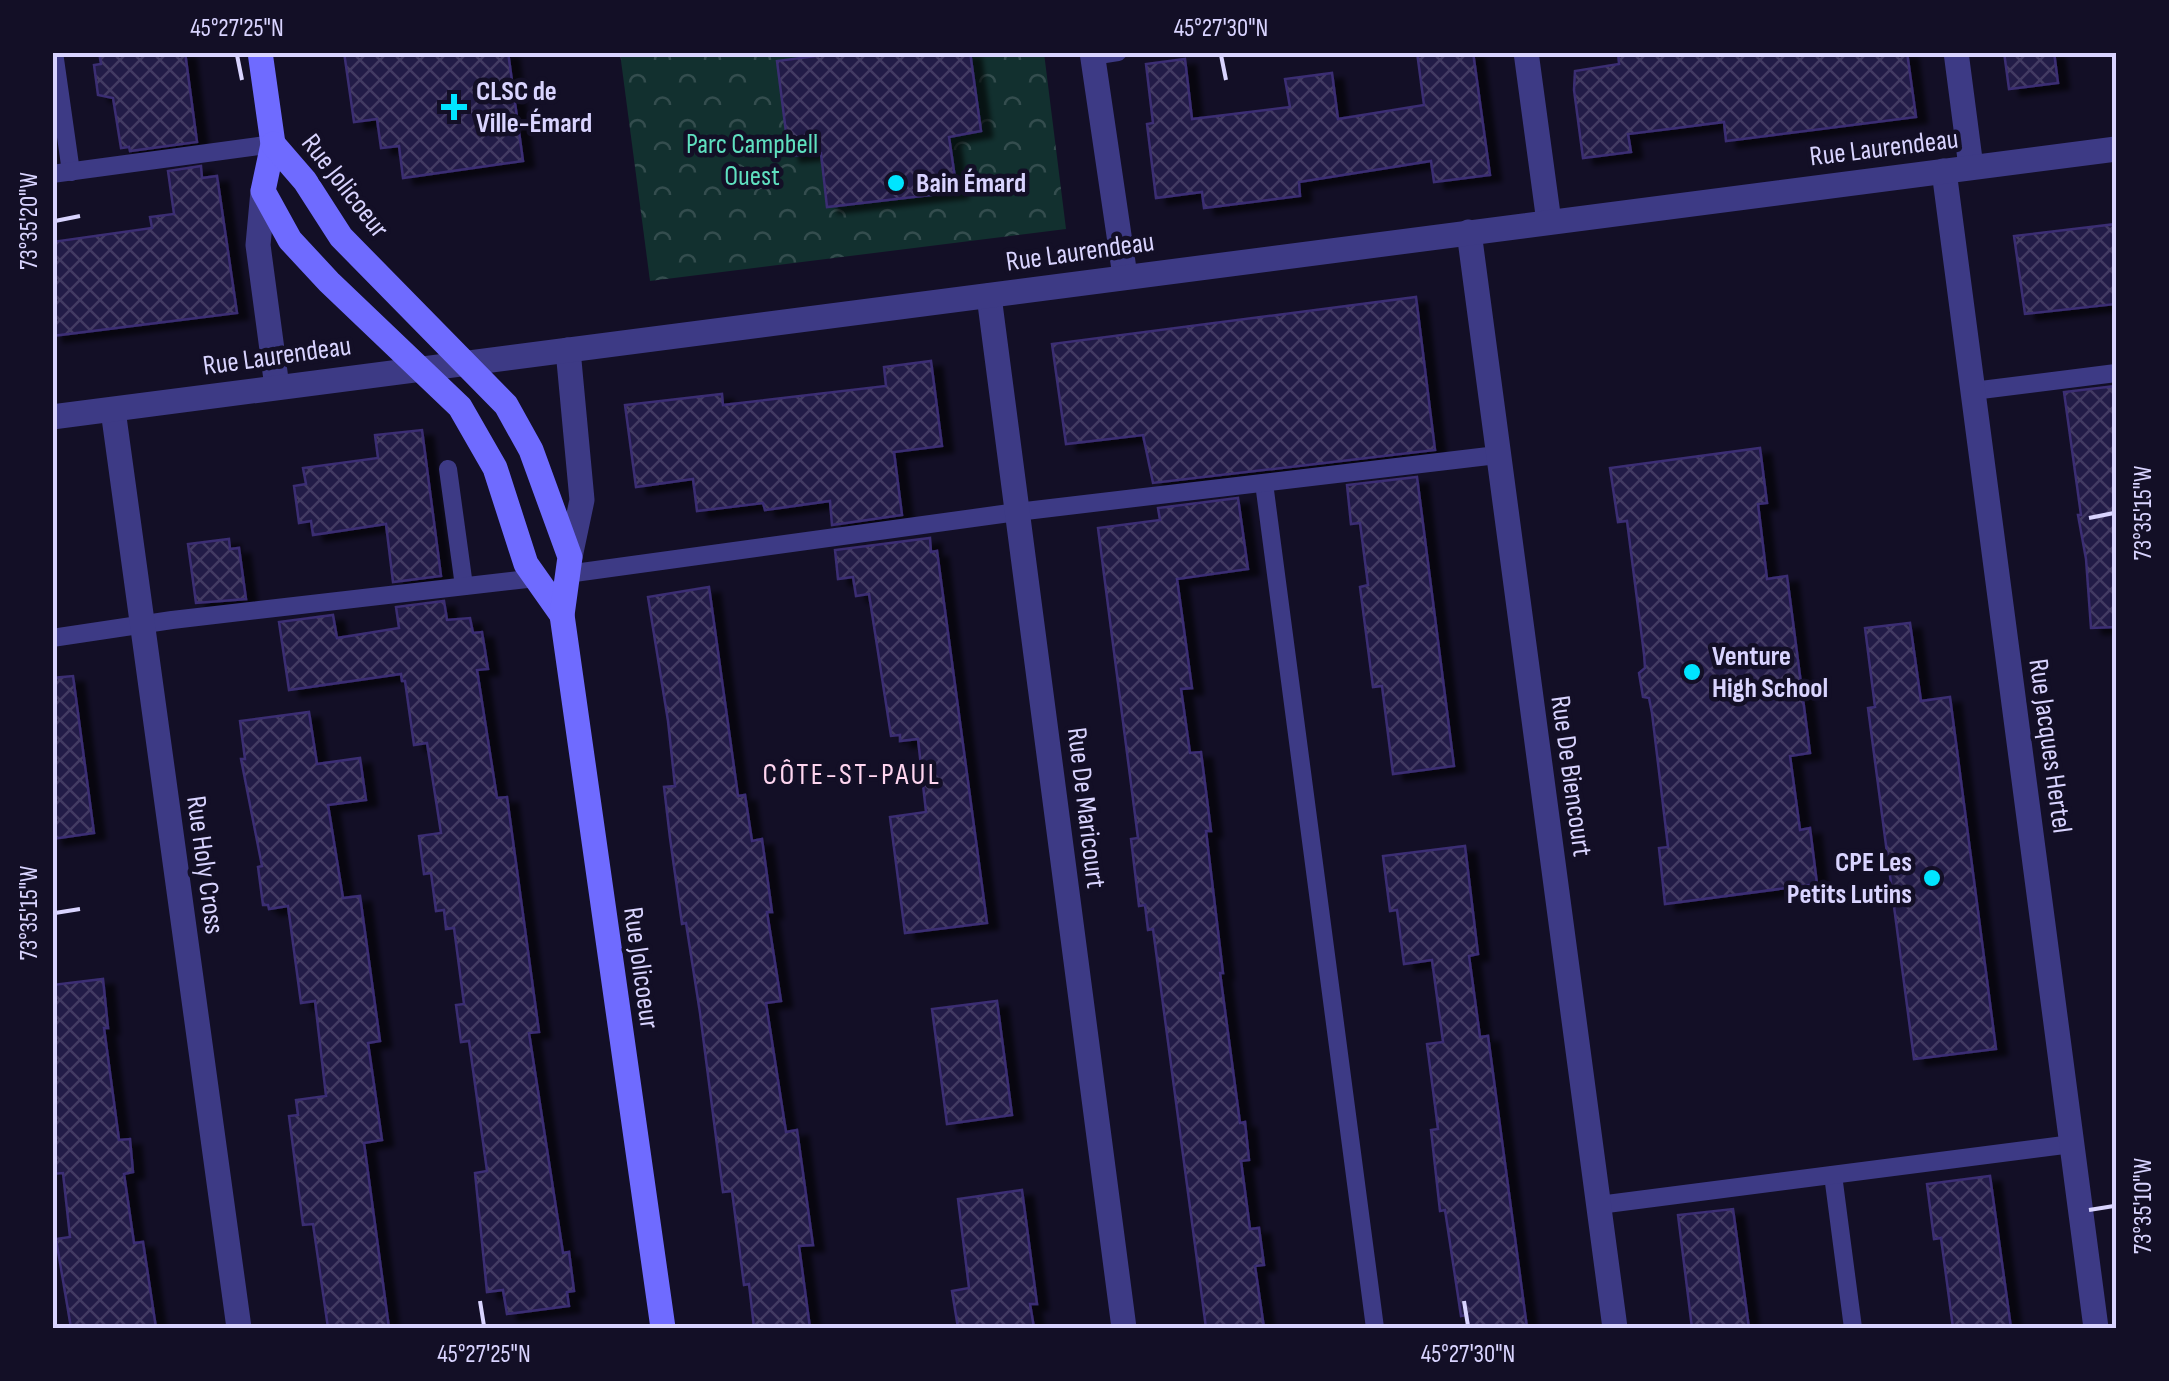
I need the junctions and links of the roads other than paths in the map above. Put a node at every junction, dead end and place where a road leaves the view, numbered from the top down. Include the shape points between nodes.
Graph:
1 (54, 52) edge
2 (260, 52) edge
3 (1526, 52) edge
4 (1956, 52) edge
5 (1101, 54) edge
6 (273, 144) junction
7 (2116, 149) edge
8 (1971, 167) junction
9 (1944, 171) junction
10 (62, 173) edge
11 (263, 190) junction
12 (1549, 222) junction
13 (1469, 232) junction
14 (1124, 276) junction
15 (990, 296) junction
16 (568, 350) junction
17 (464, 363) junction
18 (418, 368) junction
19 (2116, 372) edge
20 (278, 386) junction
21 (1973, 391) junction
22 (113, 410) junction
23 (52, 417) edge
24 (1496, 455) junction
25 (448, 469) dead end
26 (1264, 483) junction
27 (1017, 512) junction
28 (569, 565) junction
29 (536, 578) junction
30 (464, 586) junction
31 (562, 615) junction
32 (142, 624) junction
33 (52, 638) edge
34 (2072, 1144) junction
35 (1833, 1175) junction
36 (1599, 1205) junction
37 (239, 1328) edge
38 (663, 1328) edge
39 (1124, 1328) edge
40 (1374, 1328) edge
41 (1615, 1328) edge
42 (1853, 1328) edge
43 (2096, 1328) edge

1 - 10 lane
2 - 6 street, Rue Jolicoeur
3 - 12 street
4 - 8 street
5 - 14 street
6 - 10 lane
6 - 11 street, Rue Jolicoeur
6 - 17 street, Rue Jolicoeur via 341,236
7 - 8 street, Rue Laurendeau
8 - 9 street, Rue Laurendeau
9 - 12 street, Rue Laurendeau
9 - 21 street, Rue Jacques Hertel
11 - 18 street, Rue Jolicoeur via 290,240
11 - 20 street, Rue Jolicoeur via 258,245
12 - 13 street, Rue Laurendeau
13 - 14 street, Rue Laurendeau
13 - 24 street, Rue De Biencourt
14 - 15 street, Rue Laurendeau
15 - 16 street, Rue Laurendeau
15 - 27 street, Rue De Maricourt
16 - 17 street, Rue Laurendeau
16 - 28 street, Rue Jolicoeur via 582,500
17 - 18 street, Rue Laurendeau
17 - 28 street, Rue Jolicoeur via 519,427
18 - 20 street, Rue Laurendeau
18 - 29 street, Rue Jolicoeur via 460,408 481,441
19 - 21 lane
20 - 22 street, Rue Laurendeau
21 - 34 street, Rue Jacques Hertel
22 - 23 street, Rue Laurendeau
22 - 32 street, Rue Holy Cross
24 - 26 lane
24 - 36 street, Rue De Biencourt
25 - 30 lane
26 - 27 lane
26 - 40 lane
27 - 28 lane
27 - 39 street, Rue De Maricourt
28 - 31 street, Rue Jolicoeur
29 - 30 lane
29 - 31 street, Rue Jolicoeur
30 - 32 lane
31 - 38 street, Rue Jolicoeur
32 - 33 lane
32 - 37 street, Rue Holy Cross
34 - 35 lane
34 - 43 street, Rue Jacques Hertel
35 - 36 lane
35 - 42 lane
36 - 41 street, Rue De Biencourt

